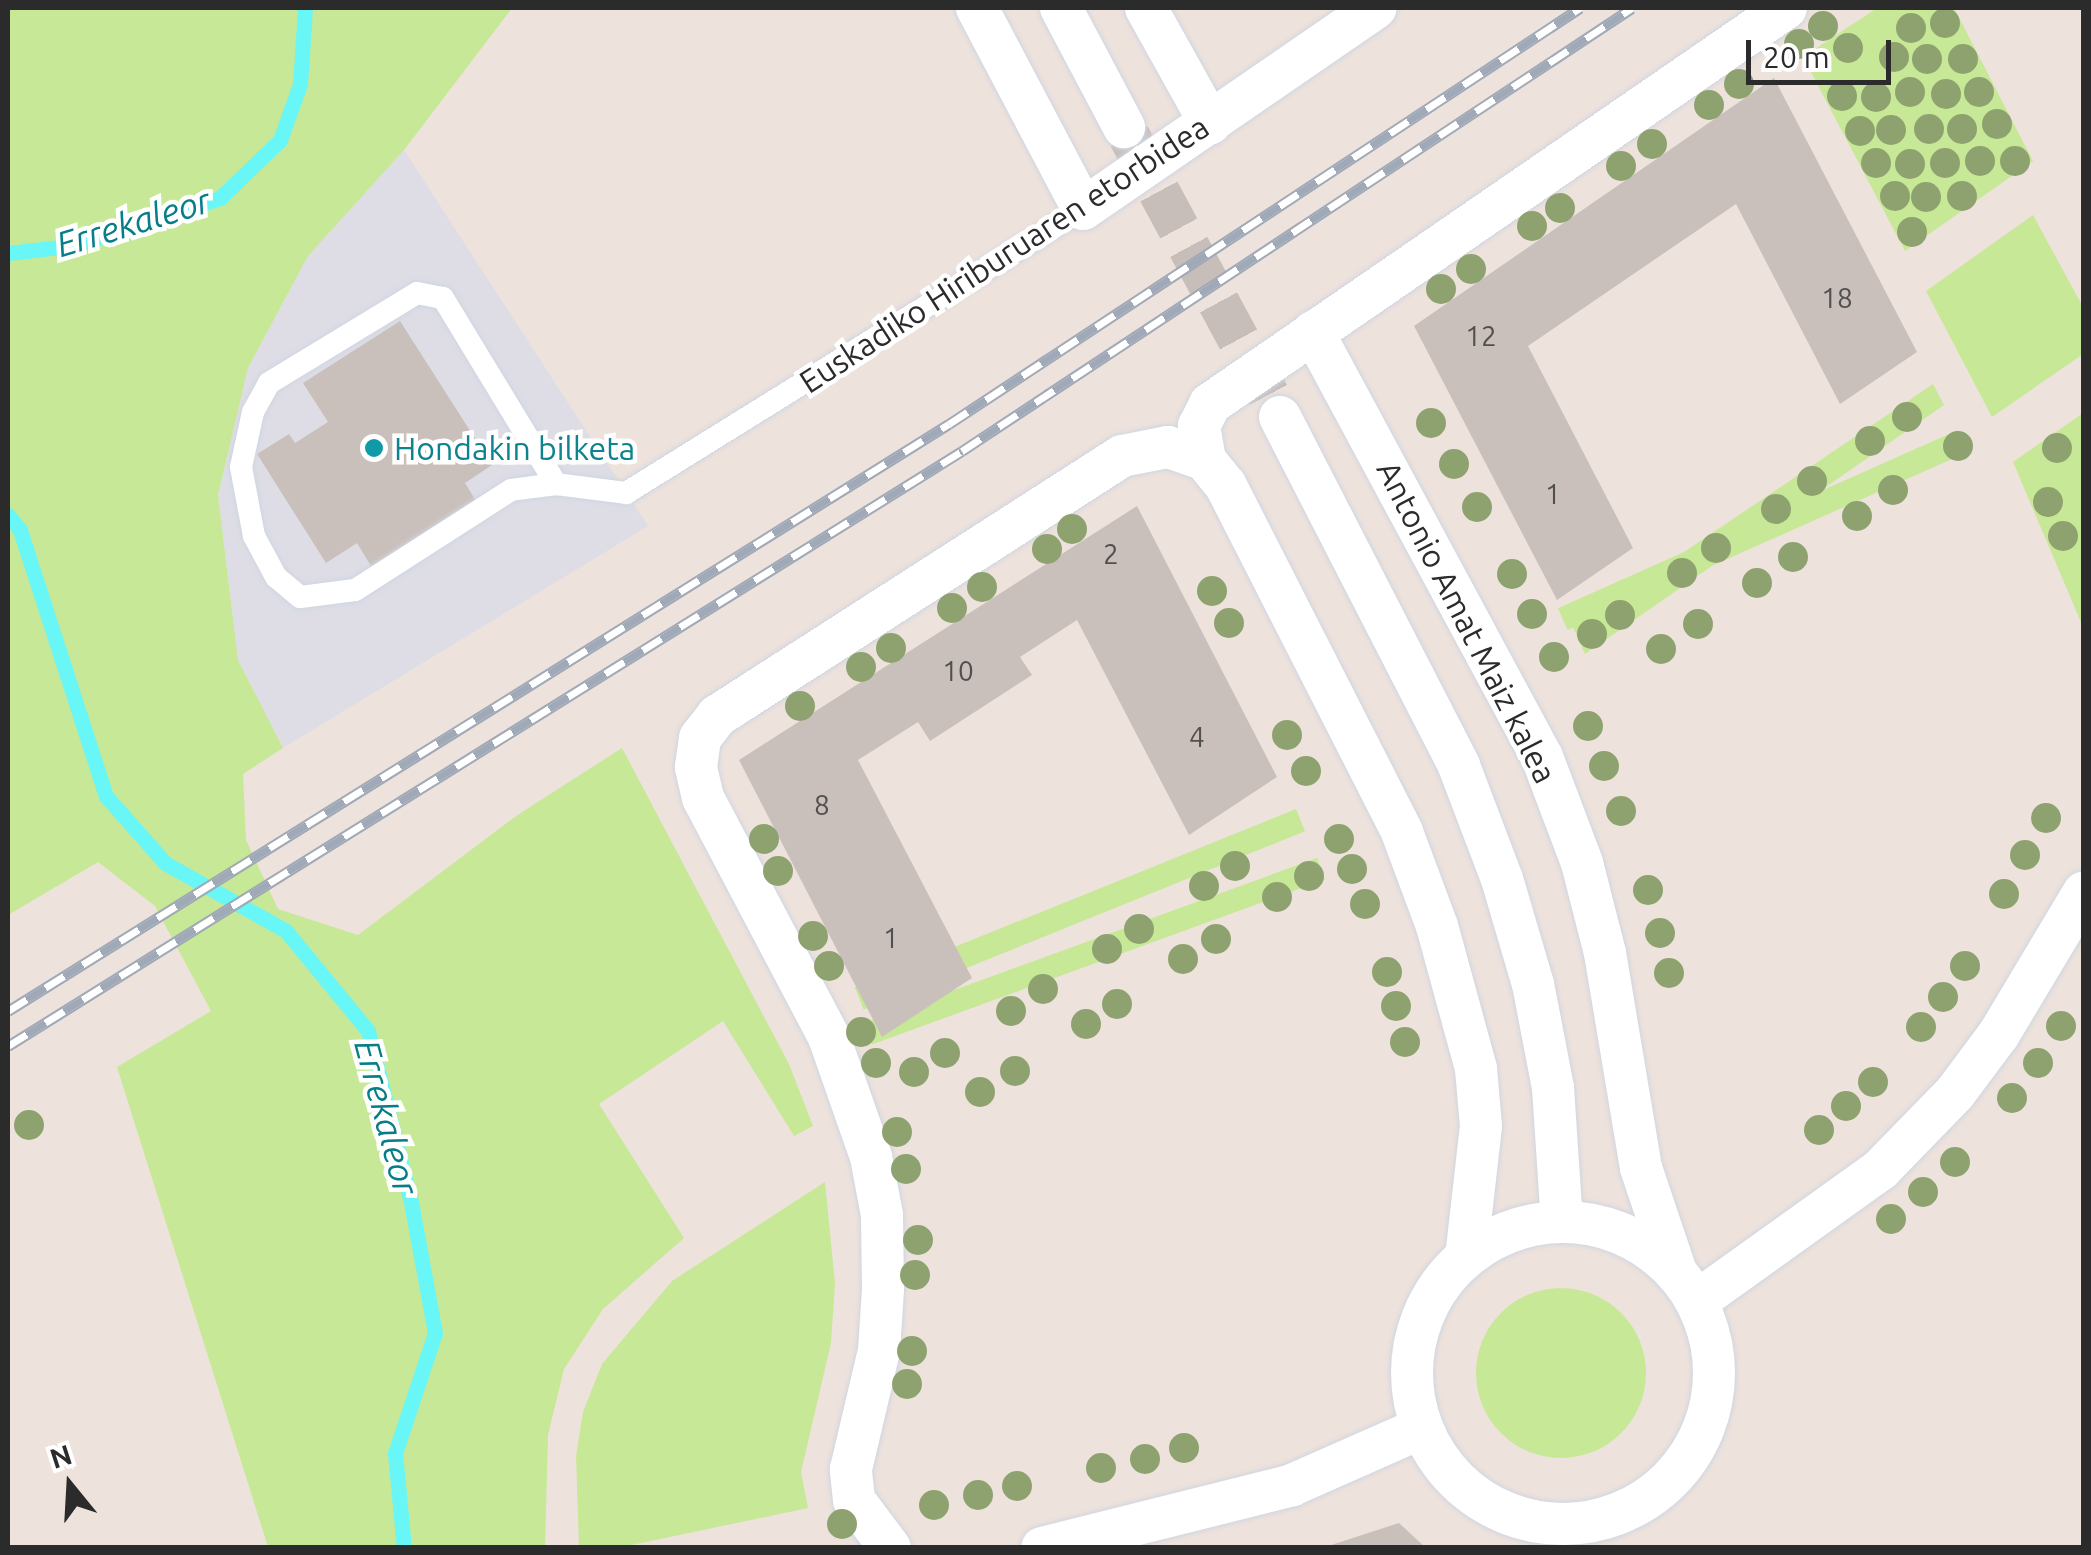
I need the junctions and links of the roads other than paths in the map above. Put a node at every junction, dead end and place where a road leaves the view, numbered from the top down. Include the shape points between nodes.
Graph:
1 (977, 8) edge
2 (1061, 8) edge
3 (1146, 8) edge
4 (1376, 8) edge
5 (1786, 8) edge
6 (1210, 123) junction
7 (1124, 127) tunnel mouth
8 (1083, 209) junction
9 (1314, 332) junction
10 (1280, 417) tunnel mouth
11 (1186, 454) junction
12 (556, 484) junction
13 (2084, 892) edge
14 (1562, 1222) junction
15 (1466, 1257) junction
16 (1686, 1287) junction
17 (1421, 1428) junction
18 (1499, 1530) edge
19 (1577, 1536) edge
20 (890, 1548) edge
21 (1042, 1548) edge

1 - 8 street
2 - 7 street
3 - 6 street
4 - 6 street, Euskadiko Hiriburuaren etorbidea
5 - 9 street
6 - 8 street, Euskadiko Hiriburuaren etorbidea
8 - 12 lane, Euskadiko Hiriburuaren etorbidea via 626,493
9 - 11 street via 1210,404
9 - 16 street, Antonio Amat Maiz kalea via 1542,757 1586,881 1642,1168
10 - 14 street via 1460,766 1502,880 1533,984 1553,1088
11 - 15 street via 1226,486 1358,738 1437,926 1476,1069 1479,1107
11 - 20 street via 1122,456 717,716 700,738 696,767 703,798 829,1037 871,1157 882,1215 883,1289 879,1351 851,1469 854,1500
12 - 12 lane via 510,490 355,590 300,597 276,577 254,536 241,467 253,412 270,384 417,293 443,298
13 - 16 street via 1999,1034 1955,1093 1880,1170
14 - 15 street via 1511,1231
14 - 16 street via 1625,1235
15 - 17 street via 1434,1292 1416,1336 1411,1382
16 - 19 street via 1712,1348 1713,1380 1697,1444 1667,1483
17 - 18 street via 1440,1463
17 - 21 street via 1292,1485
18 - 19 street

